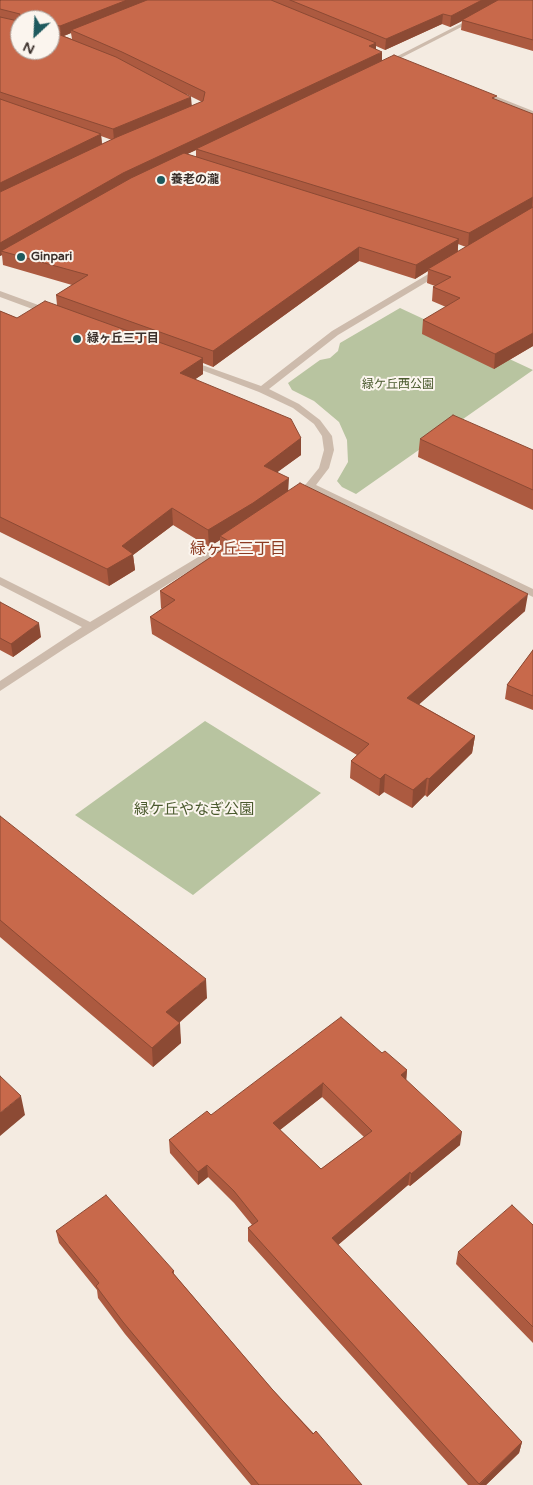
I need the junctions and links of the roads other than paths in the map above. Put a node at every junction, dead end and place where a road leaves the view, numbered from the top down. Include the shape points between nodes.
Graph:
1 (483, 14) edge
2 (388, 56) edge
3 (397, 60) junction
4 (406, 63) edge
5 (380, 67) edge
6 (475, 91) edge
7 (533, 114) edge
8 (454, 262) edge
9 (0, 294) edge
10 (62, 317) edge
11 (179, 360) edge
12 (262, 390) junction
13 (310, 486) junction
14 (288, 502) edge
15 (243, 533) edge
16 (0, 581) edge
17 (533, 592) edge
18 (91, 627) junction
19 (0, 687) edge

1 - 3 street
2 - 3 street
3 - 4 street
3 - 5 street
6 - 7 street
8 - 12 street via 335,333
9 - 10 street
11 - 12 street
12 - 13 street via 296,406 317,422 327,436 329,450 324,468
13 - 14 street
13 - 17 street
15 - 18 street
16 - 18 street
18 - 19 street

